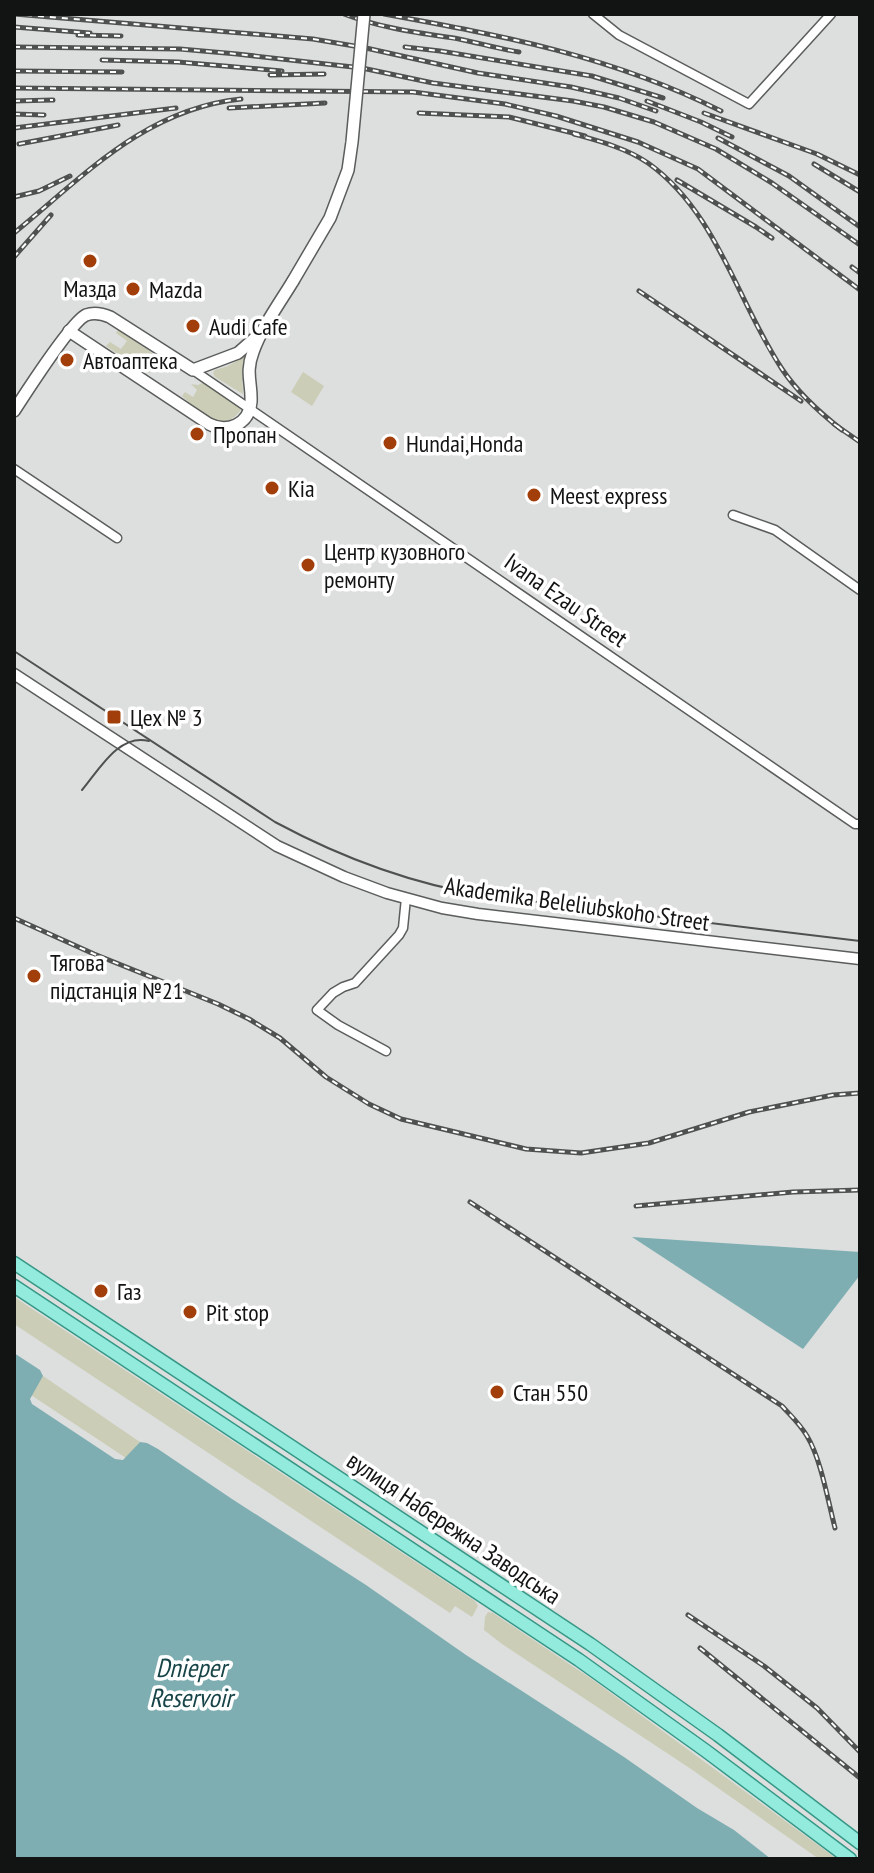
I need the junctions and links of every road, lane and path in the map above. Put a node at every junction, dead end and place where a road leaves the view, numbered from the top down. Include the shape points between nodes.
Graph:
1 (364, 14) edge
2 (593, 14) edge
3 (831, 14) edge
4 (69, 331) junction
5 (261, 332) junction
6 (193, 370) junction
7 (250, 408) junction
8 (14, 411) edge
9 (14, 469) edge
10 (733, 515) dead end
11 (117, 538) dead end
12 (860, 590) edge
13 (14, 674) edge
14 (860, 824) edge
15 (406, 898) junction
16 (860, 959) edge
17 (386, 1051) dead end
18 (14, 1263) edge
19 (14, 1286) edge
20 (860, 1843) edge
21 (850, 1859) edge

1 - 5 main road, bridge via 352,142 337,204
2 - 3 street via 619,35 749,104
4 - 6 main road, Ivana Ezau Street via 80,318 103,314
4 - 7 main road via 217,428 234,427
4 - 8 main road
5 - 6 main road via 238,353
5 - 7 main road via 248,372
6 - 7 street, Ivana Ezau Street
7 - 14 street, Ivana Ezau Street
9 - 11 street
10 - 12 street via 775,530
13 - 15 street, Akademika Beleliubskoho Street via 277,846
15 - 16 street, Akademika Beleliubskoho Street via 478,914
15 - 17 street via 399,935 355,983 333,993 317,1010
18 - 20 main road, вулиця Набережна Заводська via 590,1644
19 - 21 main road, вулиця Набережна Заводська via 579,1660

